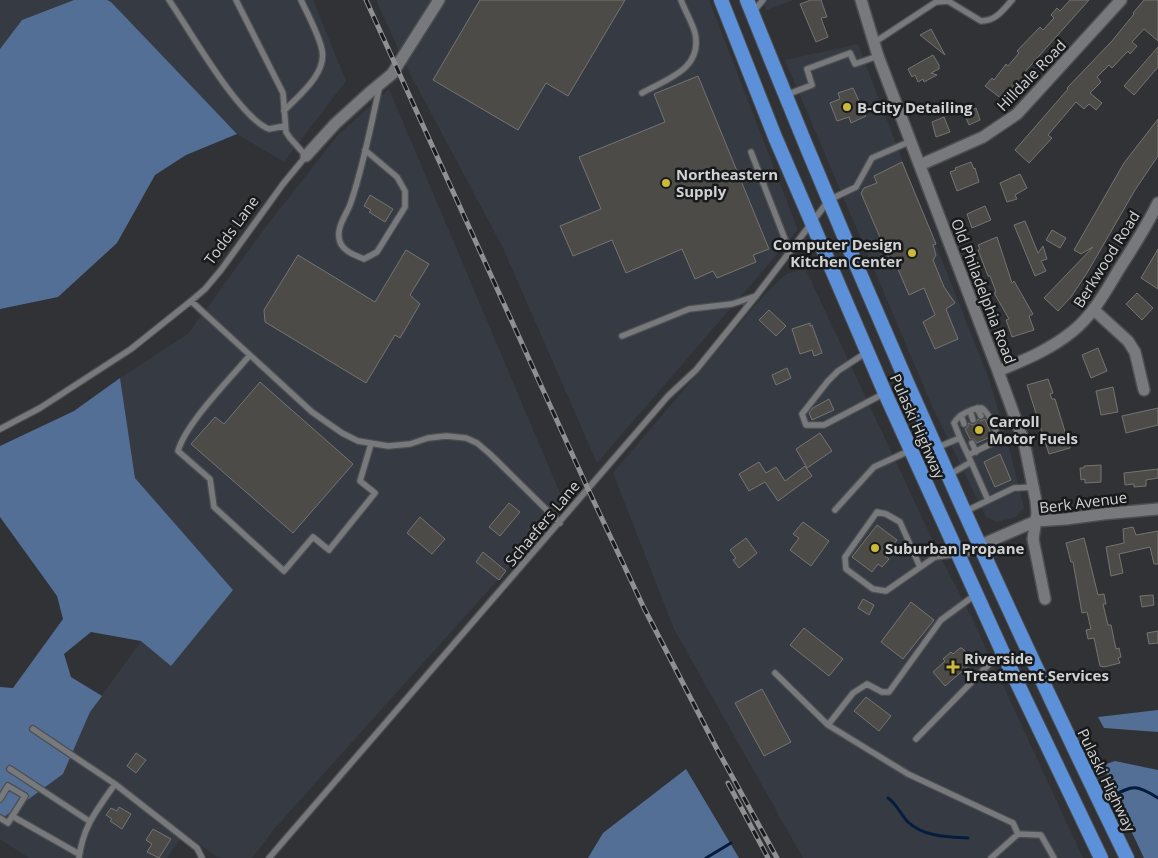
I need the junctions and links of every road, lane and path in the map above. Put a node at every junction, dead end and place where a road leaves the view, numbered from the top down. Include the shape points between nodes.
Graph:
1 (169, 0) edge
2 (236, 0) edge
3 (301, 0) edge
4 (439, 0) edge
5 (681, 0) edge
6 (721, 0) edge
7 (763, 0) edge
8 (861, 0) edge
9 (1012, 0) edge
10 (1121, 0) edge
11 (750, 6) edge
12 (875, 42) junction
13 (878, 56) junction
14 (381, 83) junction
15 (642, 93) dead end
16 (786, 96) junction
17 (284, 111) junction
18 (286, 126) junction
19 (911, 141) junction
20 (365, 150) junction
21 (751, 152) dead end
22 (306, 156) junction
23 (920, 165) junction
24 (829, 200) junction
25 (1158, 205) edge
26 (812, 223) junction
27 (790, 252) junction
28 (756, 296) junction
29 (192, 302) junction
30 (1094, 310) junction
31 (622, 336) dead end
32 (867, 352) junction
33 (250, 355) junction
34 (998, 371) junction
35 (1144, 390) dead end
36 (885, 393) junction
37 (977, 408) junction
38 (970, 411) junction
39 (961, 415) junction
40 (980, 416) dead end
41 (973, 420) dead end
42 (964, 424) dead end
43 (0, 429) edge
44 (989, 436) dead end
45 (960, 438) junction
46 (980, 440) dead end
47 (972, 443) dead end
48 (371, 444) junction
49 (992, 444) junction
50 (936, 448) junction
51 (983, 448) junction
52 (911, 450) junction
53 (976, 452) junction
54 (968, 456) junction
55 (971, 462) junction
56 (948, 476) junction
57 (1033, 487) junction
58 (988, 500) junction
59 (1158, 509) edge
60 (835, 510) dead end
61 (965, 512) junction
62 (1036, 521) junction
63 (560, 523) junction
64 (981, 545) junction
65 (957, 554) junction
66 (920, 567) junction
67 (976, 595) junction
68 (1045, 599) dead end
69 (1002, 651) junction
70 (775, 673) dead end
71 (828, 725) junction
72 (33, 729) dead end
73 (916, 739) dead end
74 (10, 770) dead end
75 (115, 784) junction
76 (0, 799) edge
77 (12, 816) junction
78 (0, 818) edge
79 (89, 821) junction
80 (1018, 834) junction
81 (79, 856) edge
82 (202, 858) edge
83 (269, 858) edge
84 (991, 858) edge
85 (1054, 858) edge
86 (1101, 858) edge
87 (1127, 858) edge

1 - 18 lane via 214,70 254,121 268,129
2 - 17 lane via 283,93
3 - 17 lane via 321,46 322,61 316,75
4 - 14 street, Todds Lane via 406,55
5 - 15 lane via 695,33 695,53 686,68
6 - 26 highway, Pulaski Highway
7 - 11 lane
8 - 12 street, Old Philadelphia Road
9 - 12 lane via 994,19 987,21 981,21 948,1 936,2
10 - 23 street, Hilldale Road via 1018,114 983,137
11 - 16 highway, Pulaski Highway
12 - 13 street, Old Philadelphia Road
13 - 16 lane via 855,64 850,53 807,69 812,85
13 - 19 street, Old Philadelphia Road
14 - 20 lane
14 - 22 street, Todds Lane via 335,124
16 - 24 highway, Pulaski Highway
17 - 18 lane
18 - 22 lane via 290,138
19 - 23 street, Old Philadelphia Road
19 - 24 lane via 872,158 856,187
20 - 20 lane via 350,204 339,227 340,242 349,253 364,259 377,252 404,207 405,191 397,177
21 - 27 lane
22 - 29 lane, Todds Lane via 282,184 221,270
23 - 34 street, Old Philadelphia Road
24 - 26 lane, Schaefers Lane
24 - 50 highway, Pulaski Highway
25 - 30 street, Berkwood Road
26 - 27 lane, Schaefers Lane
26 - 32 highway, Pulaski Highway
27 - 28 lane, Schaefers Lane
28 - 31 lane via 732,304 689,309
28 - 63 lane, Schaefers Lane via 696,370 668,396
29 - 33 lane
29 - 43 lane, Todds Lane via 123,354 40,408
30 - 34 street, Berkwood Road via 1057,344
30 - 35 street via 1128,341 1137,359
32 - 36 highway, Pulaski Highway
32 - 36 lane via 828,381 802,414 806,425 824,425
33 - 48 lane via 312,412 342,433
33 - 48 lane via 200,414 178,451 210,480 214,507 284,571 313,537 329,550 375,493 360,481
34 - 57 street, Old Philadelphia Road via 1024,442
36 - 52 highway, Pulaski Highway
37 - 38 lane
37 - 40 lane
37 - 49 lane via 988,414 998,437 998,441
38 - 39 lane
38 - 41 lane
39 - 42 lane
39 - 45 lane via 954,423
44 - 49 lane
45 - 50 lane
45 - 54 lane
46 - 51 lane
47 - 53 lane
48 - 63 lane via 410,444 446,436 466,438 490,454
49 - 51 lane
50 - 56 highway, Pulaski Highway
51 - 53 lane
52 - 60 lane via 874,467
52 - 65 highway, Pulaski Highway
53 - 54 lane
54 - 55 lane
55 - 56 lane
55 - 58 lane
56 - 61 highway, Pulaski Highway
57 - 58 lane via 1014,488
57 - 62 street, Old Philadelphia Road via 1038,513
58 - 61 lane
59 - 62 street, Berk Avenue
61 - 64 highway, Pulaski Highway
62 - 64 street, Berk Avenue
62 - 68 street, Old Philadelphia Road via 1033,539
63 - 83 lane, Schaefers Lane
64 - 65 street, Berk Avenue
64 - 87 highway, Pulaski Highway
65 - 66 lane via 934,557
65 - 67 highway, Pulaski Highway
66 - 66 lane via 886,591 873,589 846,569 844,557 877,512 900,522
67 - 69 highway, Pulaski Highway
67 - 71 lane via 941,620 889,692 866,684 853,693
69 - 73 lane
69 - 86 highway, Pulaski Highway
70 - 71 lane
71 - 80 lane via 908,774 1013,823
72 - 75 lane
74 - 79 lane
75 - 79 lane
75 - 82 lane via 197,848
76 - 77 lane via 8,786 25,796
77 - 78 lane via 8,823
77 - 81 lane
79 - 81 lane
80 - 84 lane
80 - 85 lane via 1041,835

